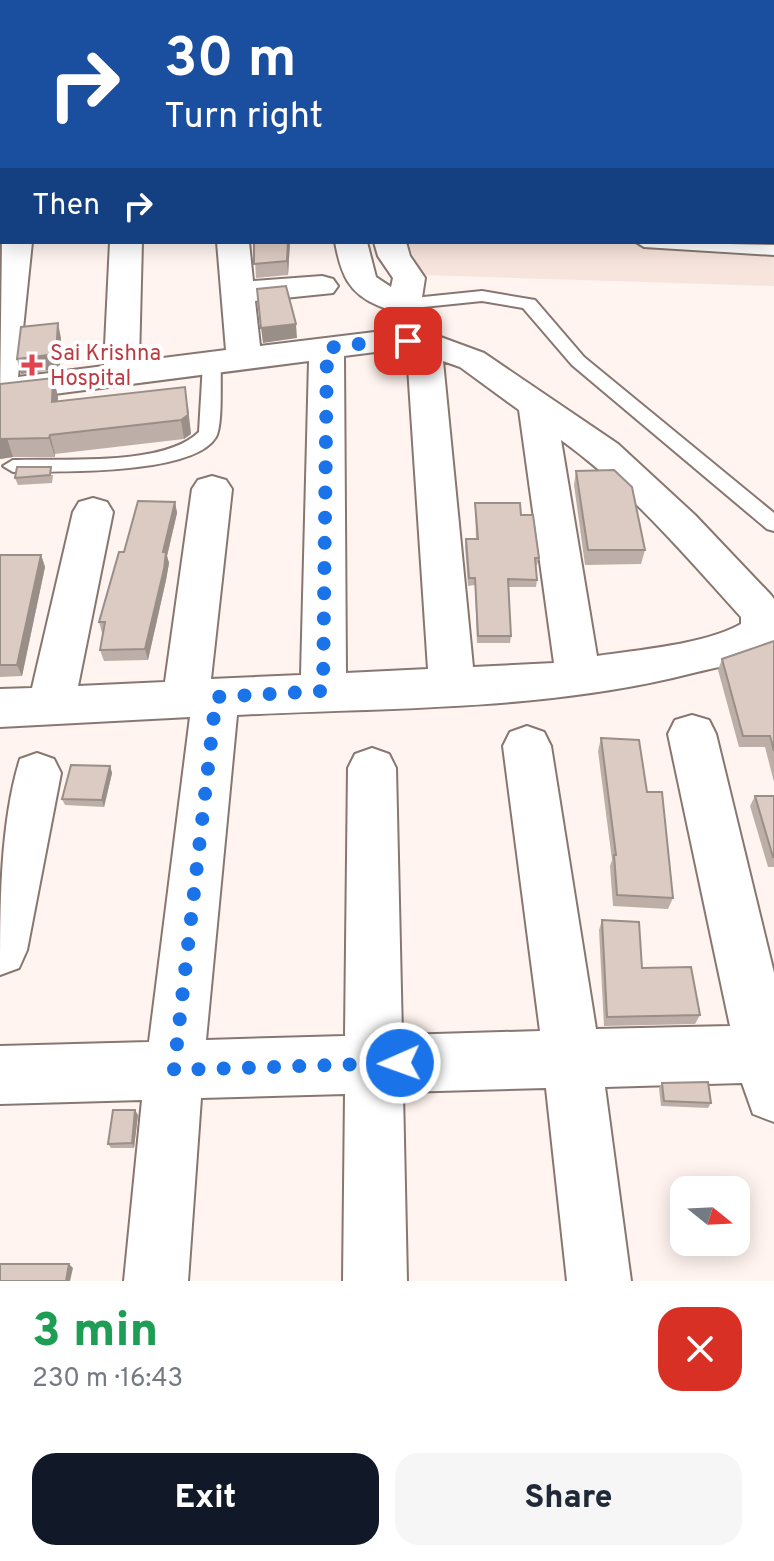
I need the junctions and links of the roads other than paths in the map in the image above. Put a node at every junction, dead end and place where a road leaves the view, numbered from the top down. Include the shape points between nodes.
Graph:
1 (16, 244) edge
2 (126, 244) edge
3 (233, 244) edge
4 (351, 244) edge
5 (391, 244) edge
6 (676, 244) edge
7 (774, 250) edge
8 (322, 286) dead end
9 (238, 292) junction
10 (404, 304) junction
11 (424, 344) junction
12 (327, 348) junction
13 (228, 360) junction
14 (121, 374) junction
15 (0, 379) edge
16 (0, 390) edge
17 (537, 406) junction
18 (13, 466) dead end
19 (212, 489) dead end
20 (93, 512) dead end
21 (774, 524) edge
22 (578, 677) junction
23 (452, 686) junction
24 (323, 691) junction
25 (201, 698) junction
26 (51, 705) junction
27 (0, 708) edge
28 (692, 734) dead end
29 (527, 746) dead end
30 (372, 768) dead end
31 (37, 773) dead end
32 (0, 950) edge
33 (572, 1058) junction
34 (372, 1064) junction
35 (771, 1066) edge
36 (174, 1070) junction
37 (0, 1075) edge
38 (156, 1281) edge
39 (375, 1281) edge
40 (599, 1281) edge

1 - 15 street
2 - 14 street
3 - 9 street
4 - 10 street via 357,277 368,290
5 - 10 street via 409,278
6 - 7 lane
8 - 9 street
9 - 13 street
10 - 21 lane via 482,296 529,304 578,361
11 - 12 street via 391,340
11 - 17 street via 472,360
11 - 23 street
12 - 13 street
12 - 24 street
13 - 14 street
13 - 18 lane via 208,434 195,448 147,461
14 - 16 street
17 - 22 street
17 - 22 street via 605,453 681,525 764,620 761,633 743,644
19 - 25 street
20 - 26 street
22 - 23 street
23 - 24 street
24 - 25 street
25 - 26 street
25 - 36 street
26 - 27 street
28 - 35 street
29 - 33 street
30 - 34 street
31 - 32 street
33 - 34 street
33 - 35 street
33 - 40 street
34 - 36 street
34 - 39 street
36 - 37 street
36 - 38 street

